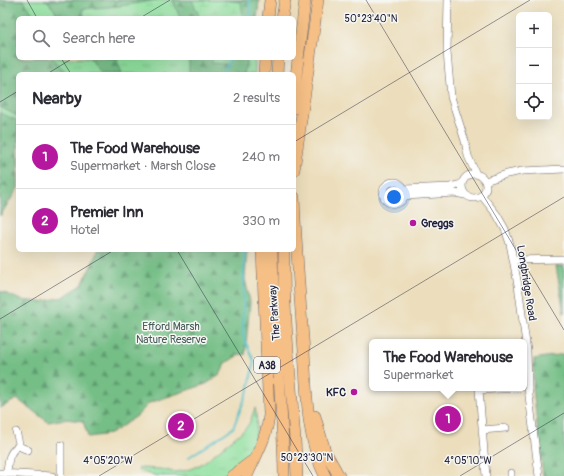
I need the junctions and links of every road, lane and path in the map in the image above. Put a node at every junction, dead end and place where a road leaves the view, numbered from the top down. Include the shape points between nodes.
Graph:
1 (270, 0) edge
2 (284, 0) edge
3 (299, 0) edge
4 (305, 0) edge
5 (318, 0) edge
6 (448, 0) edge
7 (268, 16) edge
8 (282, 16) edge
9 (296, 26) edge
10 (265, 60) edge
11 (278, 60) edge
12 (292, 60) edge
13 (264, 72) edge
14 (276, 72) edge
15 (291, 72) edge
16 (296, 77) edge
17 (296, 156) edge
18 (468, 156) junction
19 (564, 169) edge
20 (476, 174) junction
21 (464, 181) junction
22 (485, 181) junction
23 (466, 195) junction
24 (482, 196) junction
25 (296, 247) edge
26 (262, 252) edge
27 (272, 252) edge
28 (284, 252) edge
29 (564, 259) edge
30 (513, 260) junction
31 (525, 339) edge
32 (304, 353) junction
33 (479, 391) edge
34 (526, 391) edge
35 (506, 428) dead end
36 (482, 430) junction
37 (16, 432) dead end
38 (61, 445) dead end
39 (18, 446) junction
40 (28, 450) dead end
41 (255, 458) junction
42 (3, 473) edge
43 (16, 475) edge
44 (52, 476) edge
45 (61, 476) edge
46 (232, 476) edge
47 (247, 476) edge
48 (284, 476) edge
49 (297, 476) edge
50 (325, 476) edge
51 (339, 476) edge
52 (486, 476) edge
53 (539, 476) edge

1 - 7 highway
2 - 8 highway
3 - 9 highway
4 - 16 highway
5 - 17 highway
6 - 18 street via 447,52 451,97
10 - 13 highway
11 - 14 highway
12 - 15 highway
18 - 20 street
18 - 21 street
19 - 22 street via 507,174
20 - 21 street via 469,175
20 - 22 street
21 - 23 street via 462,188
21 - 23 street via 450,187 404,193
22 - 24 street via 486,189
23 - 24 street via 474,198
24 - 30 street, Longbridge Road via 505,229
25 - 32 highway
26 - 41 highway, A38 via 269,415 265,438
27 - 48 highway, The Parkway / A38
28 - 49 highway, The Parkway / A38 via 283,288
29 - 30 street
30 - 31 street, Longbridge Road
32 - 50 highway via 309,422 314,448
32 - 51 highway via 315,418 325,451
33 - 36 street
34 - 53 street, Longbridge Road
35 - 36 street
36 - 52 street
37 - 39 street
38 - 45 street via 58,455
39 - 40 street
39 - 42 street via 12,450
41 - 46 highway, A38
41 - 47 highway, A38
42 - 43 street
43 - 44 street

